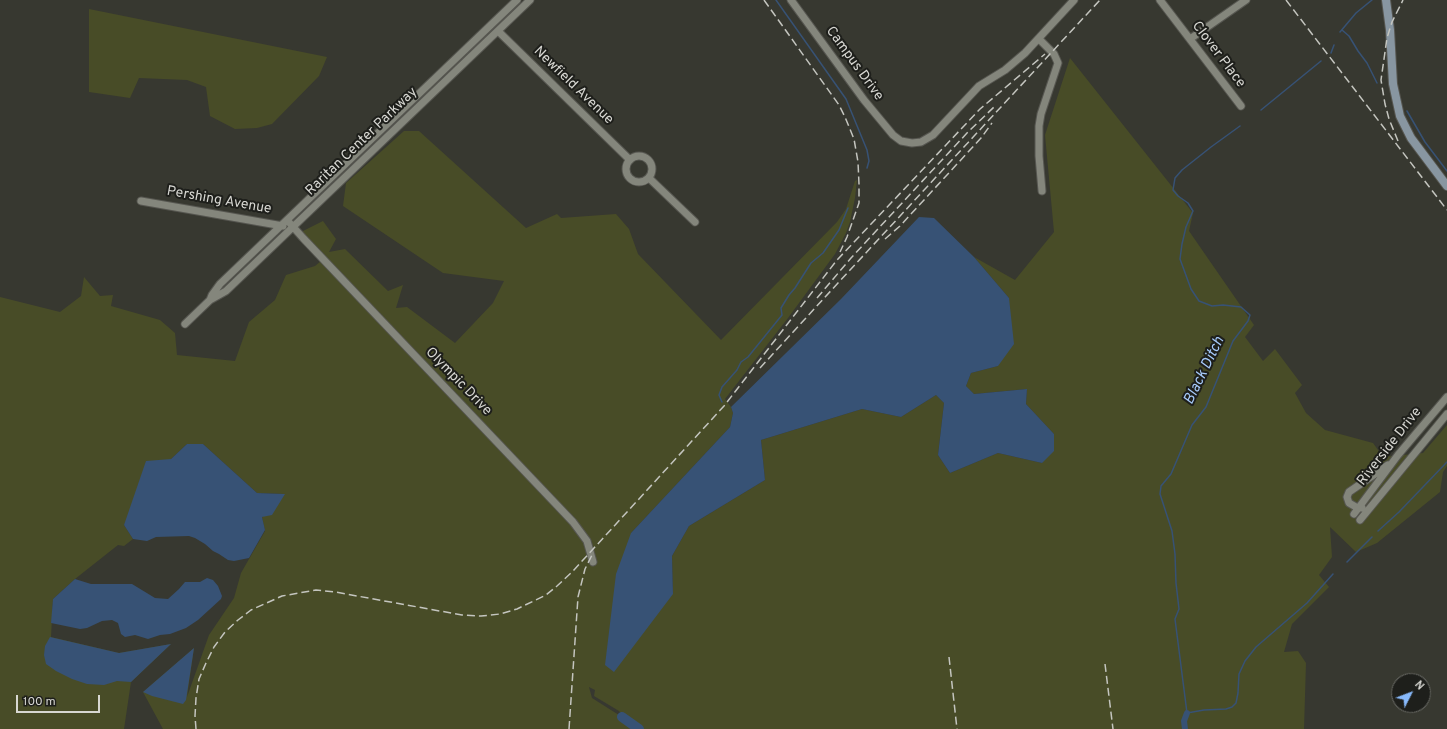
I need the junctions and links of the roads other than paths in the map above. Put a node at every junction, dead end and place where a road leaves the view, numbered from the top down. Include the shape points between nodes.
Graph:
1 (517, 0) edge
2 (530, 0) edge
3 (791, 0) edge
4 (1074, 0) edge
5 (1160, 0) edge
6 (1246, 0) edge
7 (1386, 0) edge
8 (498, 31) junction
9 (1038, 39) junction
10 (1190, 39) junction
11 (1241, 106) dead end
12 (630, 160) junction
13 (649, 178) junction
14 (1447, 186) edge
15 (1042, 191) dead end
16 (141, 201) dead end
17 (287, 220) junction
18 (694, 222) dead end
19 (281, 226) junction
20 (293, 227) junction
21 (210, 300) junction
22 (185, 324) dead end
23 (1447, 397) edge
24 (1447, 414) edge
25 (1398, 455) junction
26 (1378, 498) junction
27 (1356, 511) junction
28 (1360, 520) dead end
29 (593, 562) dead end

1 - 17 street, Raritan Center Parkway
2 - 8 street, Raritan Center Parkway
3 - 9 street, Campus Drive via 867,104 893,135 908,143 921,142 930,137 977,88 1005,70
4 - 9 street
5 - 10 street, Clover Place
6 - 10 street
7 - 14 main road via 1393,84 1400,116 1413,142
8 - 12 street, Newfield Avenue
8 - 20 street, Raritan Center Parkway
9 - 15 street via 1054,54 1058,63 1039,126
10 - 11 street, Clover Place
12 - 13 street via 639,156 649,160 652,169
12 - 13 street via 626,169 631,179 640,182
13 - 18 street
16 - 19 street, Pershing Avenue
17 - 19 street, Raritan Center Parkway
17 - 20 street, Olympic Drive
19 - 20 street, Pershing Avenue
19 - 21 street, Raritan Center Parkway via 220,284
20 - 21 street, Raritan Center Parkway via 226,291
20 - 29 street, Olympic Drive via 573,522 587,541
21 - 22 street, Raritan Center Parkway
23 - 25 street, Riverside Drive
24 - 26 street, Riverside Drive
25 - 27 street, Riverside Drive
25 - 27 street via 1383,469 1349,492 1349,503
26 - 27 street
26 - 28 street, Riverside Drive

